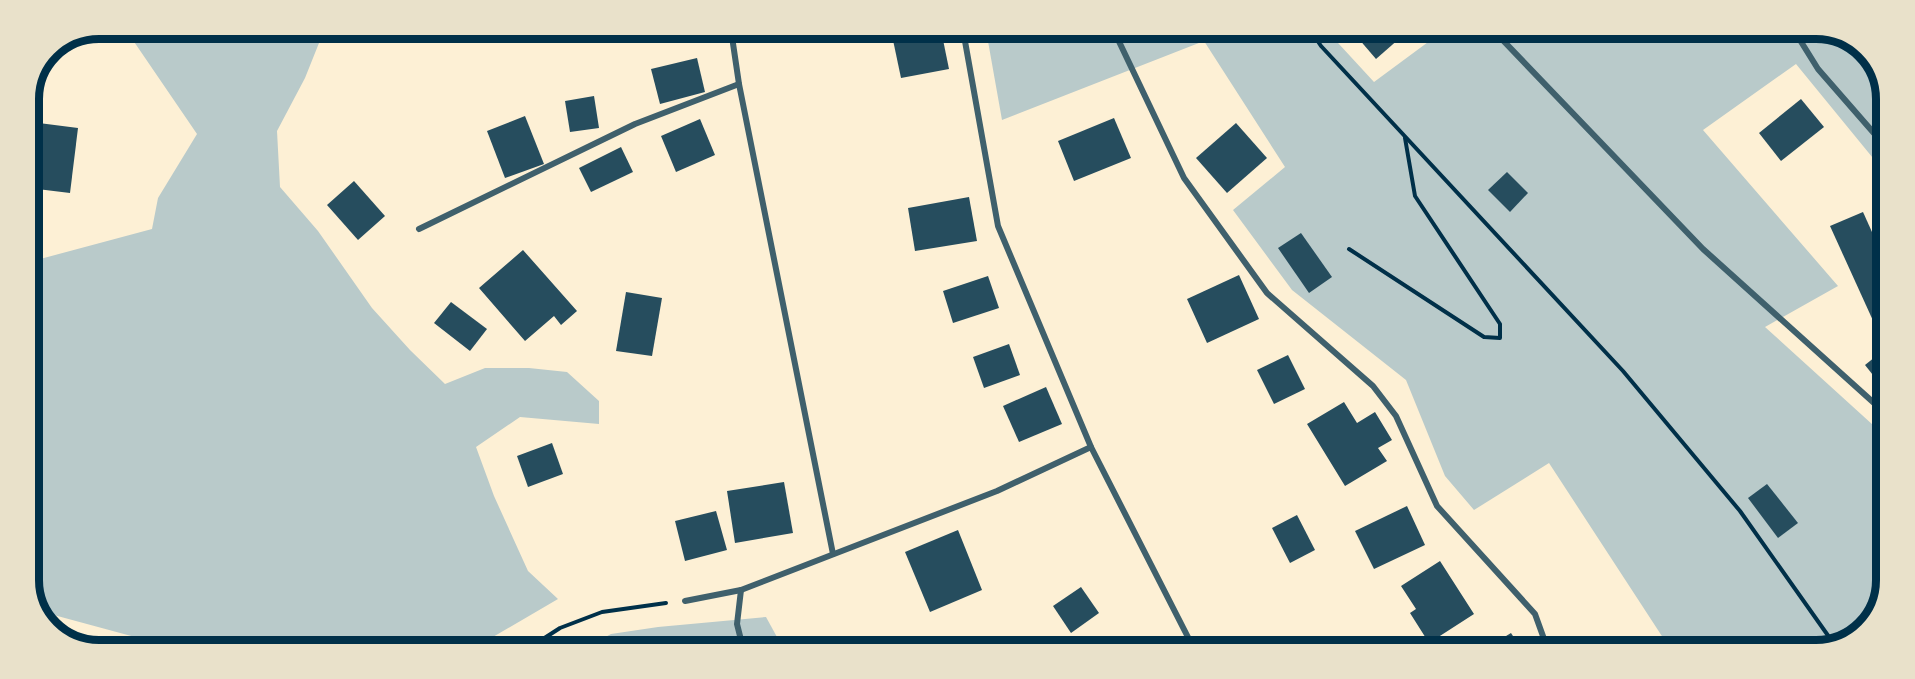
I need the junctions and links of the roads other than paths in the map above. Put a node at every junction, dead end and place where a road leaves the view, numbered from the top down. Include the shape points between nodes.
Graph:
1 (732, 39) edge
2 (965, 39) edge
3 (1118, 39) edge
4 (1502, 39) edge
5 (1799, 39) edge
6 (739, 84) junction
7 (1876, 136) edge
8 (418, 229) dead end
9 (1876, 405) edge
10 (1090, 447) junction
11 (833, 554) junction
12 (741, 590) junction
13 (685, 601) road end
14 (741, 640) edge
15 (1189, 640) edge
16 (1544, 640) edge

1 - 6 street
2 - 10 street via 998,226
3 - 16 street via 1184,178 1267,293 1373,386 1396,416 1437,506 1535,614
4 - 9 street via 1703,249
5 - 7 street via 1818,69
6 - 8 street via 635,124
6 - 11 street
10 - 11 street via 997,491
10 - 15 street
11 - 12 street
12 - 13 street
12 - 14 street via 737,624

